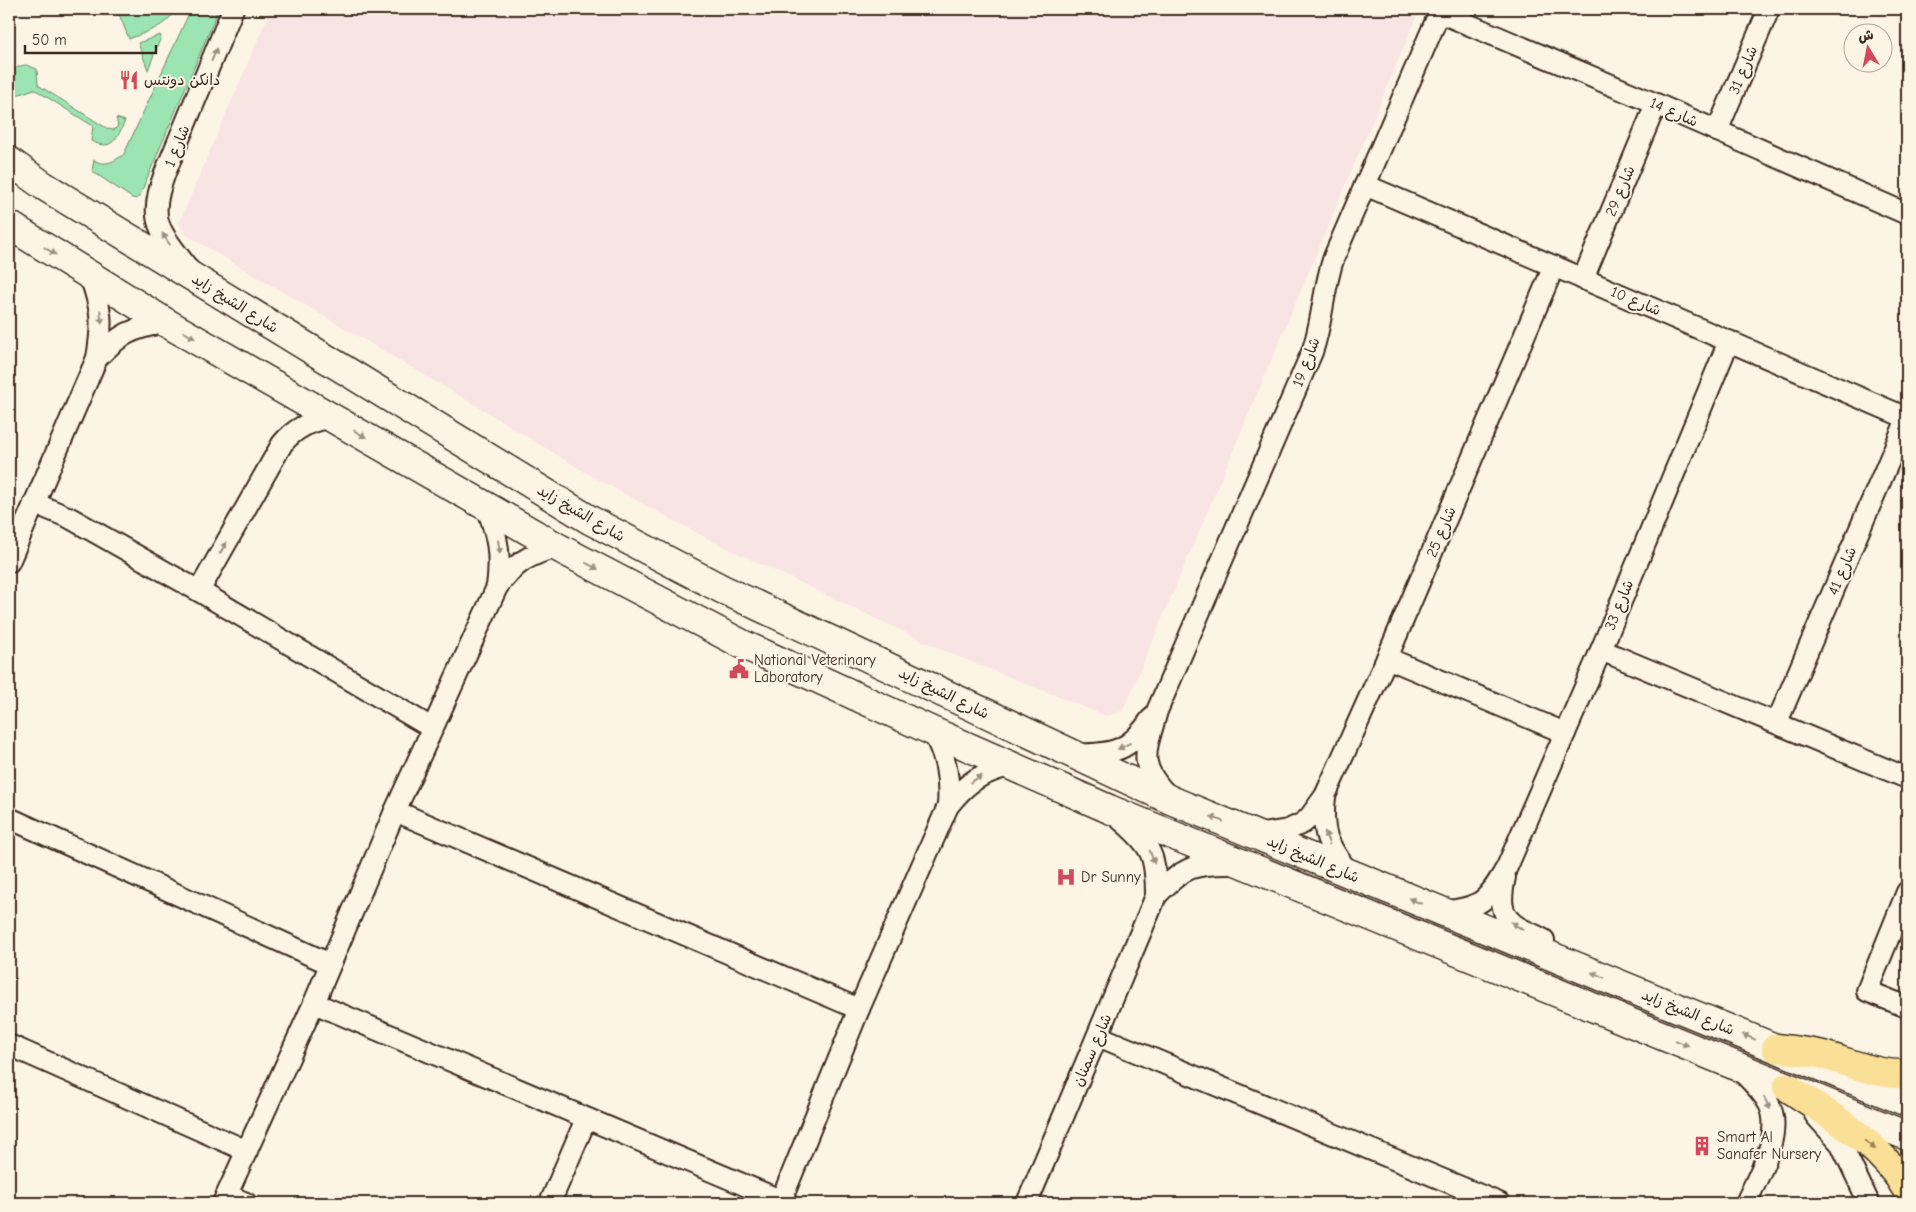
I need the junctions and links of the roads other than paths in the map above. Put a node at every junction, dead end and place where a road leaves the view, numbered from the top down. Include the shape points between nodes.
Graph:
1 (233, 9) edge
2 (1769, 9) edge
3 (1440, 10) edge
4 (1656, 104) junction
5 (1717, 131) junction
6 (9, 161) edge
7 (9, 175) edge
8 (1365, 185) junction
9 (44, 186) junction
10 (1907, 214) edge
11 (9, 225) edge
12 (1554, 266) junction
13 (90, 276) junction
14 (195, 278) junction
15 (1583, 279) junction
16 (165, 322) junction
17 (1728, 341) junction
18 (97, 358) junction
19 (330, 417) junction
20 (1907, 418) edge
21 (34, 503) junction
22 (487, 508) junction
23 (556, 548) junction
24 (9, 562) edge
25 (497, 587) junction
26 (199, 591) junction
27 (1601, 650) junction
28 (1388, 658) junction
29 (1157, 711) junction
30 (1777, 722) junction
31 (432, 728) junction
32 (932, 731) junction
33 (1565, 733) junction
34 (1072, 755) junction
35 (1013, 766) junction
36 (1907, 778) edge
37 (1325, 796) junction
38 (1173, 801) junction
39 (948, 806) junction
40 (1109, 809) junction
41 (395, 811) junction
42 (9, 818) edge
43 (1257, 835) junction
44 (1243, 864) junction
45 (1506, 868) junction
46 (1350, 874) junction
47 (1907, 892) edge
48 (1156, 896) junction
49 (1442, 912) junction
50 (330, 964) junction
51 (1570, 964) junction
52 (314, 1003) junction
53 (1907, 1007) edge
54 (858, 1009) junction
55 (1098, 1036) junction
56 (9, 1045) edge
57 (1776, 1048) junction
58 (1736, 1066) junction
59 (1907, 1074) edge
60 (1787, 1087) junction
61 (1907, 1102) edge
62 (586, 1119) junction
63 (1907, 1136) edge
64 (247, 1151) junction
65 (1907, 1190) edge
66 (225, 1199) edge
67 (784, 1202) edge
68 (246, 1203) edge
69 (550, 1203) edge
70 (1027, 1203) edge
71 (1499, 1203) edge
72 (1746, 1203) edge
73 (1869, 1203) edge

14 -> 1 street, شارع 1 via 164,236 157,218 157,199
2 - 5 street, شارع 31
3 - 4 street, شارع 14
3 - 8 street, شارع 19
4 - 5 street, شارع 14
4 - 15 street, شارع 29
5 - 10 street, شارع 14
6 - 9 main road, شارع الشيخ زايد
7 - 9 main road
8 - 12 street, شارع 10
8 - 29 street, شارع 19 via 1329,271 1312,352
9 - 14 main road, شارع الشيخ زايد
11 -> 13 main road, شارع الشيخ زايد
12 - 15 street, شارع 10
12 - 28 street, شارع 25
13 - 16 main road, شارع الشيخ زايد
13 -> 18 street via 101,315 102,333
14 - 34 main road, شارع الشيخ زايد via 590,520 722,589
15 - 17 street, شارع 10
16 - 18 street via 127,332
16 -> 19 main road, شارع الشيخ زايد
17 - 20 street, شارع 10
17 - 27 street, شارع 33
18 - 21 street
19 -> 22 main road, شارع الشيخ زايد
26 -> 19 street via 286,440 304,424
20 - 30 street, شارع 41
21 - 24 street
21 - 26 street via 70,518
22 - 23 main road, شارع الشيخ زايد
22 -> 25 street via 500,553
23 - 25 street via 522,560
23 -> 32 main road, شارع الشيخ زايد via 742,644
25 - 31 street
26 - 31 street
27 - 30 street
27 - 33 street, شارع 33
28 - 33 street
28 - 37 street, شارع 25
29 -> 34 street via 1140,735 1126,746 1108,752
29 - 38 street via 1147,745 1147,765 1156,783
30 - 36 street
31 - 41 street
32 - 35 main road, شارع الشيخ زايد
32 - 39 street via 946,766
33 - 45 street, شارع 33
34 - 38 main road, شارع الشيخ زايد
39 -> 35 street via 969,783 989,772
35 - 40 main road, شارع الشيخ زايد
37 - 43 street, شارع 25 via 1303,823 1288,830
46 -> 37 street, شارع 25 via 1326,837 1322,818
43 -> 38 main road, شارع الشيخ زايد
39 - 54 street
40 - 44 main road, شارع الشيخ زايد
40 -> 48 street, شارع سمنان via 1136,832 1150,850 1155,862
41 - 50 street
41 - 54 street
42 - 50 street
43 - 46 main road, شارع الشيخ زايد
44 - 48 street, شارع سمنان via 1190,868 1172,879
44 -> 58 main road, شارع الشيخ زايد
45 - 49 street, شارع 33 via 1494,890 1481,902 1465,909
51 -> 45 street, شارع 33 via 1547,942 1507,918 1501,903
49 -> 46 main road, شارع الشيخ زايد
47 - 53 street via 1867,991
48 - 55 street, شارع سمنان
49 - 51 main road, شارع الشيخ زايد
50 - 52 street
57 -> 51 main road, شارع الشيخ زايد
52 - 62 street
52 - 64 street
54 - 67 street
55 - 70 street, شارع سمنان
55 - 71 street
56 - 64 street
57 - 59 main road via 1812,1052 1880,1072
57 - 61 main road, شارع الشيخ زايد
58 - 60 main road, شارع الشيخ زايد
58 -> 72 street via 1763,1095 1774,1117 1772,1142
60 - 63 main road, شارع الشيخ زايد
60 -> 65 main road via 1874,1148 1900,1177
60 - 73 street via 1840,1144
62 - 67 street
62 - 69 street
64 - 66 street
66 - 68 street

